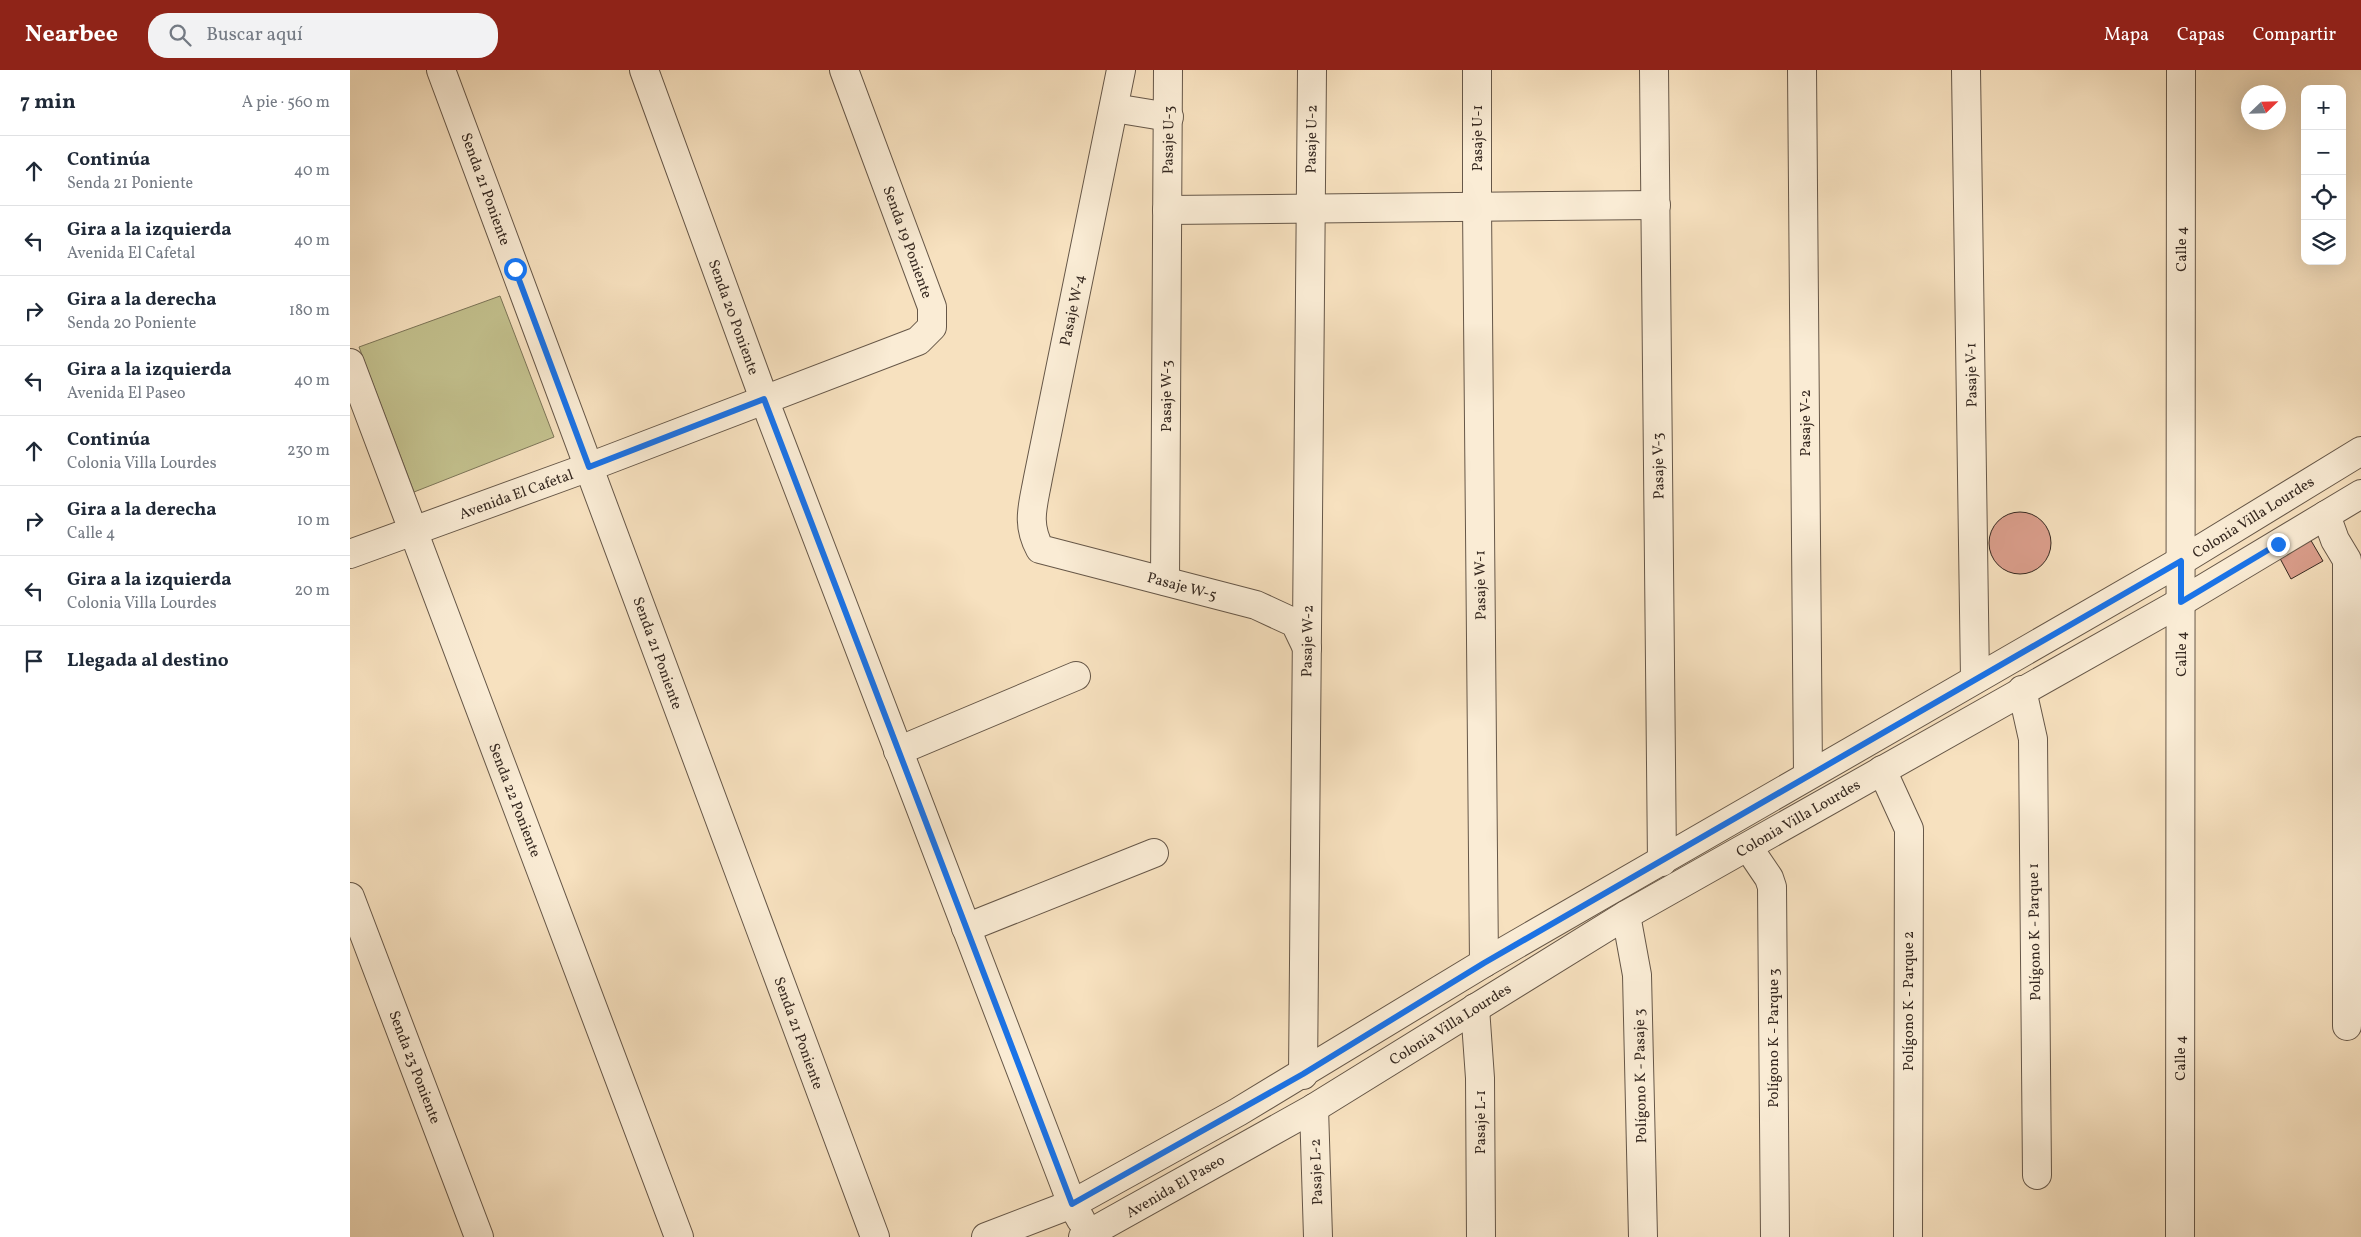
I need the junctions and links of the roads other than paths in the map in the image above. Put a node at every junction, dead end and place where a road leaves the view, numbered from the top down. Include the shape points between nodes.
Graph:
1 (441, 70) edge
2 (644, 70) edge
3 (844, 70) edge
4 (1121, 70) edge
5 (1168, 70) edge
6 (1312, 70) edge
7 (1478, 70) edge
8 (1654, 70) edge
9 (1802, 70) edge
10 (1966, 70) edge
11 (2181, 70) edge
12 (1114, 108) junction
13 (1168, 117) junction
14 (1656, 205) junction
15 (1477, 207) junction
16 (1311, 208) junction
17 (1167, 210) junction
18 (350, 363) edge
19 (764, 399) junction
20 (2361, 451) edge
21 (589, 467) junction
22 (2361, 494) edge
23 (2326, 515) junction
24 (414, 530) junction
25 (1040, 549) joint
26 (350, 554) edge
27 (2181, 561) junction
28 (1165, 581) junction
29 (2181, 602) junction
30 (1307, 648) junction
31 (1076, 676) dead end
32 (1975, 679) junction
33 (2022, 690) junction
34 (898, 751) junction
35 (1882, 770) junction
36 (1808, 776) junction
37 (1748, 847) junction
38 (1154, 853) dead end
39 (1662, 862) junction
40 (350, 897) edge
41 (1626, 915) junction
42 (966, 928) junction
43 (1484, 963) junction
44 (1475, 1008) junction
45 (2347, 1026) dead end
46 (1303, 1074) junction
47 (1314, 1108) junction
48 (1240, 1148) joint
49 (2036, 1175) dead end
50 (1072, 1204) junction
51 (1086, 1236) edge
52 (479, 1237) edge
53 (679, 1237) edge
54 (875, 1237) edge
55 (986, 1237) edge
56 (1318, 1237) edge
57 (1481, 1237) edge
58 (1643, 1237) edge
59 (1774, 1237) edge
60 (1908, 1237) edge
61 (2180, 1237) edge

1 - 21 street, Senda 21 Poniente
2 - 19 street, Senda 20 Poniente
3 - 19 street, Senda 19 Poniente via 932,307 932,327 918,341
4 - 12 street, Pasaje W-4
5 - 13 street, Pasaje U-3
6 - 16 street, Pasaje U-2
7 - 15 street, Pasaje U-1
8 - 14 street, Pasaje V-3
9 - 36 street, Pasaje V-2
10 - 32 street, Pasaje V-1
11 - 27 street, Calle 4
12 - 13 street
12 - 25 street, Pasaje W-4 via 1032,512 1032,534
13 - 17 street, Pasaje U-3
14 - 15 street
14 - 39 street, Pasaje V-3
15 - 16 street
15 - 43 street, Pasaje W-1
16 - 17 street
16 - 30 street, Pasaje W-2
17 - 28 street, Pasaje W-3
18 - 24 street, Senda 22 Poniente
19 - 21 street, Avenida El Cafetal
19 - 34 street, Senda 20 Poniente
20 - 27 street, Colonia Villa Lourdes
21 - 24 street, Avenida El Cafetal
21 - 54 street, Senda 21 Poniente
22 - 23 street, Colonia Villa Lourdes
23 - 29 street, Colonia Villa Lourdes
23 - 45 street via 2347,560
24 - 26 street, Avenida El Cafetal
24 - 53 street, Senda 22 Poniente
25 - 28 street, Pasaje W-5
27 - 29 street, Calle 4
27 - 32 street, Colonia Villa Lourdes
28 - 30 street, Pasaje W-5 via 1256,605 1295,623
29 - 33 street, Colonia Villa Lourdes
29 - 61 street, Calle 4
30 - 46 street, Pasaje W-2
31 - 34 street
32 - 36 street, Colonia Villa Lourdes
33 - 35 street, Colonia Villa Lourdes
33 - 49 street, Polígono K - Parque 1 via 2033,739
34 - 42 street, Senda 20 Poniente
35 - 37 street, Colonia Villa Lourdes
35 - 60 street, Polígono K - Parque 2 via 1909,829
36 - 39 street, Colonia Villa Lourdes
37 - 41 street, Colonia Villa Lourdes
37 - 59 street, Polígono K - Parque 3 via 1772,887
38 - 42 street
39 - 43 street, Colonia Villa Lourdes
40 - 52 street, Senda 23 Poniente
41 - 44 street, Colonia Villa Lourdes
41 - 58 street, Polígono K - Pasaje 3 via 1637,975
42 - 50 street, Senda 20 Poniente
43 - 46 street, Colonia Villa Lourdes
44 - 47 street, Colonia Villa Lourdes
44 - 57 street, Pasaje L-1 via 1480,1078
46 - 50 street, Colonia Villa Lourdes
47 - 48 street, Colonia Villa Lourdes
47 - 56 street, Pasaje L-2
48 - 51 street, Avenida El Paseo
50 - 51 street, Senda 20 Poniente
50 - 55 street

